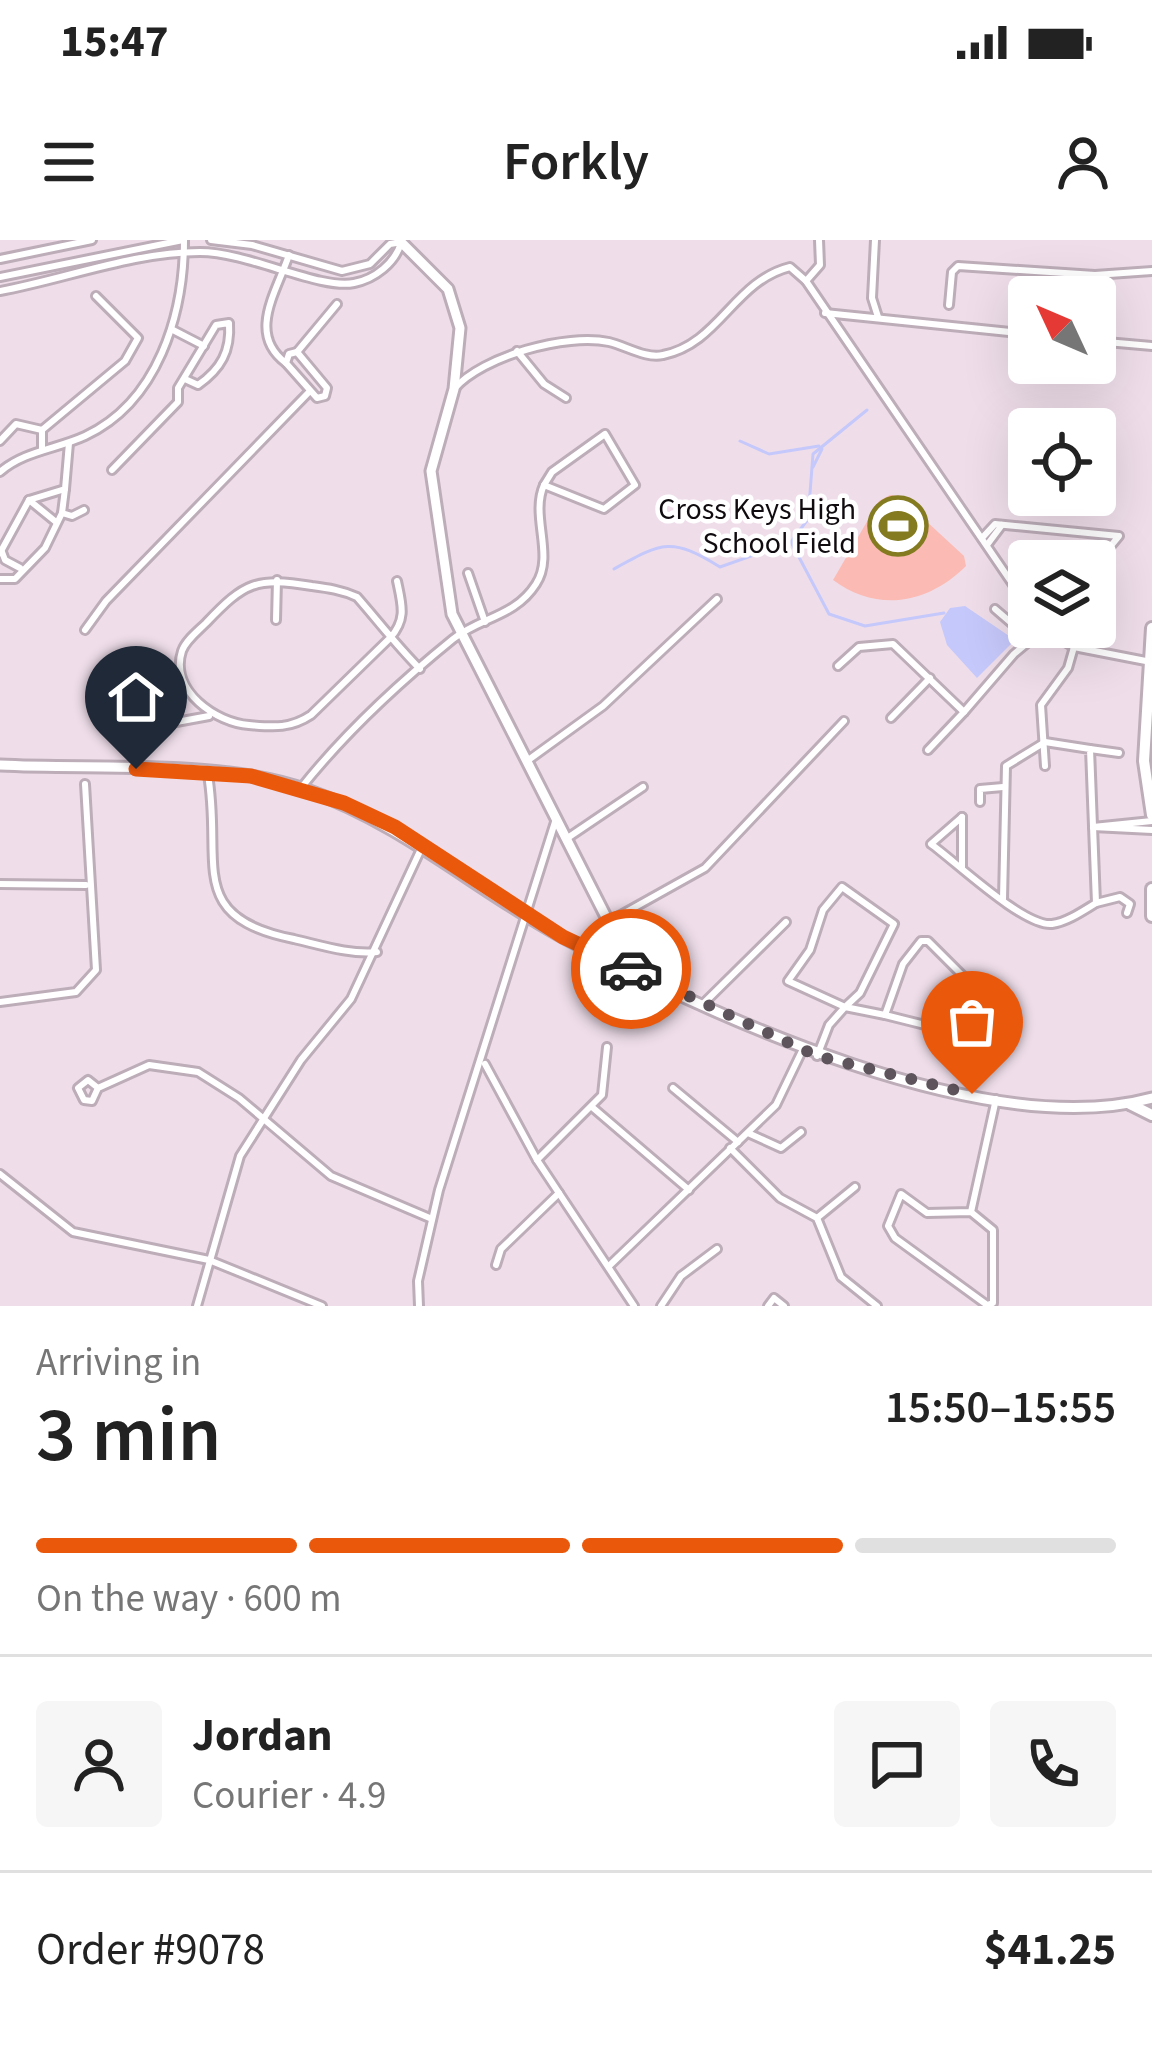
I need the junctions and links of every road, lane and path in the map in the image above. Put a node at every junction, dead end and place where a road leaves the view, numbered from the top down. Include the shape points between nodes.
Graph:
1 (92, 240) edge
2 (183, 240) edge
3 (211, 240) edge
4 (819, 240) edge
5 (874, 240) edge
6 (402, 241) edge
7 (184, 253) junction
8 (289, 255) junction
9 (0, 259) edge
10 (285, 268) junction
11 (1152, 271) edge
12 (0, 277) edge
13 (806, 281) junction
14 (0, 292) edge
15 (96, 296) dead end
16 (337, 304) dead end
17 (949, 305) dead end
18 (825, 313) junction
19 (878, 317) junction
20 (173, 330) junction
21 (1008, 332) edge
22 (1116, 343) edge
23 (203, 346) junction
24 (1152, 346) edge
25 (517, 351) junction
26 (297, 352) junction
27 (286, 363) junction
28 (185, 379) junction
29 (454, 389) junction
30 (310, 392) junction
31 (566, 398) dead end
32 (42, 430) junction
33 (0, 441) edge
34 (69, 443) junction
35 (42, 450) junction
36 (112, 470) dead end
37 (0, 472) edge
38 (544, 485) junction
39 (65, 489) junction
40 (29, 500) junction
41 (84, 510) dead end
42 (62, 513) junction
43 (56, 522) junction
44 (1115, 540) edge
45 (984, 542) junction
46 (1, 552) edge
47 (20, 568) junction
48 (468, 573) dead end
49 (274, 577) junction
50 (1008, 577) edge
51 (0, 580) edge
52 (398, 581) dead end
53 (717, 599) dead end
54 (995, 609) dead end
55 (275, 620) dead end
56 (1008, 621) edge
57 (485, 622) junction
58 (1152, 628) edge
59 (85, 630) dead end
60 (459, 635) junction
61 (390, 638) junction
62 (1023, 648) edge
63 (1073, 648) edge
64 (1084, 648) edge
65 (1150, 662) edge
66 (838, 666) dead end
67 (420, 669) junction
68 (930, 678) junction
69 (964, 712) junction
70 (212, 715) junction
71 (890, 718) dead end
72 (844, 721) dead end
73 (170, 724) dead end
74 (1046, 742) junction
75 (1090, 749) junction
76 (928, 750) dead end
77 (1119, 753) dead end
78 (527, 761) junction
79 (0, 765) edge
80 (1045, 766) dead end
81 (208, 775) junction
82 (85, 784) dead end
83 (643, 787) dead end
84 (302, 788) junction
85 (1003, 788) junction
86 (980, 802) dead end
87 (556, 822) junction
88 (1152, 822) edge
89 (1093, 826) junction
90 (566, 839) junction
91 (423, 845) junction
92 (962, 867) junction
93 (0, 884) edge
94 (88, 885) junction
95 (1152, 889) edge
96 (1003, 899) junction
97 (1096, 903) junction
98 (1127, 913) dead end
99 (530, 914) junction
100 (1152, 916) edge
101 (607, 922) junction
102 (786, 922) dead end
103 (377, 952) junction
104 (634, 971) junction
105 (683, 994) junction
106 (0, 1002) edge
107 (704, 1003) junction
108 (845, 1007) junction
109 (884, 1015) junction
110 (607, 1047) dead end
111 (802, 1051) junction
112 (817, 1056) junction
113 (483, 1062) junction
114 (98, 1088) dead end
115 (673, 1088) dead end
116 (996, 1098) junction
117 (1152, 1099) edge
118 (1130, 1104) junction
119 (592, 1106) junction
120 (1152, 1115) edge
121 (260, 1120) junction
122 (748, 1132) junction
123 (801, 1132) dead end
124 (738, 1142) junction
125 (730, 1148) junction
126 (537, 1160) junction
127 (0, 1175) edge
128 (855, 1187) dead end
129 (689, 1190) junction
130 (560, 1193) junction
131 (971, 1211) junction
132 (432, 1219) junction
133 (817, 1219) junction
134 (717, 1249) dead end
135 (209, 1260) junction
136 (496, 1265) dead end
137 (609, 1266) junction
138 (197, 1306) edge
139 (322, 1306) edge
140 (419, 1306) edge
141 (634, 1306) edge
142 (661, 1306) edge
143 (768, 1306) edge
144 (784, 1306) edge
145 (878, 1306) edge

1 - 9 street
2 - 7 street
2 - 12 street
3 - 8 street
4 - 13 street via 820,265
5 - 19 street
6 - 8 street via 342,272
6 - 10 street via 377,274 354,283
6 - 29 main road via 448,290 460,328
7 - 10 street
7 - 14 street
7 - 20 street
8 - 10 street
10 - 27 street via 264,330
11 - 17 street via 958,266
13 - 18 street
13 - 25 street via 788,267 761,278 705,336 657,357 592,340
15 - 32 street via 138,338 125,361
16 - 26 street
18 - 19 street
18 - 45 street
19 - 21 street
20 - 23 street
20 - 34 street via 131,401
22 - 24 street
23 - 28 street
23 - 28 street via 216,325 229,323 227,354 215,370 197,385
25 - 29 street
25 - 31 street
26 - 27 street
26 - 30 street via 327,388 317,398
27 - 30 street
28 - 36 street via 178,402
29 - 60 main road via 431,471
30 - 59 street
32 - 33 street via 16,424
32 - 35 street
34 - 35 street
34 - 39 street
35 - 37 street
38 - 38 street via 604,434 635,485 604,509
38 - 57 street via 541,575 514,608
39 - 40 street
39 - 42 street
40 - 43 street
40 - 46 street
41 - 42 street
42 - 43 street
43 - 47 street via 45,548
44 - 45 street via 998,525
45 - 50 street
46 - 47 street
47 - 51 street via 15,579
48 - 57 street
49 - 55 street
49 - 61 street via 356,597
49 - 70 street via 230,598 182,651 185,680
52 - 61 street via 404,615
53 - 78 street via 603,706
54 - 56 street
57 - 60 street
58 - 65 main road
60 - 67 street
60 - 78 main road
61 - 67 street
61 - 70 street via 302,722 230,724
62 - 69 street
63 - 74 street via 1041,704
64 - 65 street
65 - 88 main road via 1144,761
66 - 68 street via 859,647 893,644
67 - 84 street
68 - 69 street
68 - 71 street
69 - 76 street
70 - 73 street
72 - 101 street via 704,868
74 - 75 street
74 - 80 street
74 - 85 street via 1006,766
75 - 77 street
75 - 89 street
78 - 87 main road
79 - 81 main road
81 - 84 main road
81 - 103 street via 227,914 289,938
82 - 94 street
83 - 90 street
84 - 91 main road
85 - 86 street via 980,789
85 - 96 street
87 - 90 main road
87 - 99 street
88 - 89 street
89 - 97 street
90 - 101 main road
91 - 99 main road
91 - 103 street
92 - 92 street via 962,817 931,844
92 - 96 street
93 - 94 street
94 - 106 street via 92,979 76,992
95 - 100 main road
96 - 97 street via 1036,922 1054,924
97 - 98 street via 1120,897 1130,904
99 - 104 main road
99 - 113 street
101 - 104 main road
101 - 105 main road
102 - 107 street
103 - 121 street
104 - 105 main road
105 - 107 main road
107 - 111 main road
108 - 108 street via 894,924 842,887 788,981
108 - 109 street
108 - 112 street
109 - 109 street via 945,1030 970,982 921,941
110 - 119 street via 607,1078
111 - 112 main road
111 - 122 street via 776,1106
112 - 116 main road
113 - 126 street
113 - 132 street
114 - 121 street via 149,1064 169,1064 219,1084
115 - 124 street
116 - 118 main road
116 - 131 street
117 - 118 main road
118 - 120 main road
119 - 126 street
119 - 129 street
121 - 132 street via 348,1186
121 - 135 street via 227,1185
122 - 123 street via 782,1148
122 - 124 street
124 - 125 street
125 - 129 street
125 - 133 street via 780,1198
126 - 130 street
127 - 135 street via 73,1232
128 - 133 street
129 - 137 street
130 - 136 street via 501,1249
130 - 137 street
131 - 131 street via 927,1213 901,1194 889,1226 987,1305 993,1230
132 - 140 street
133 - 145 street via 841,1277
134 - 142 street via 681,1276
135 - 138 street
135 - 139 street
137 - 141 street
143 - 144 street via 774,1298

